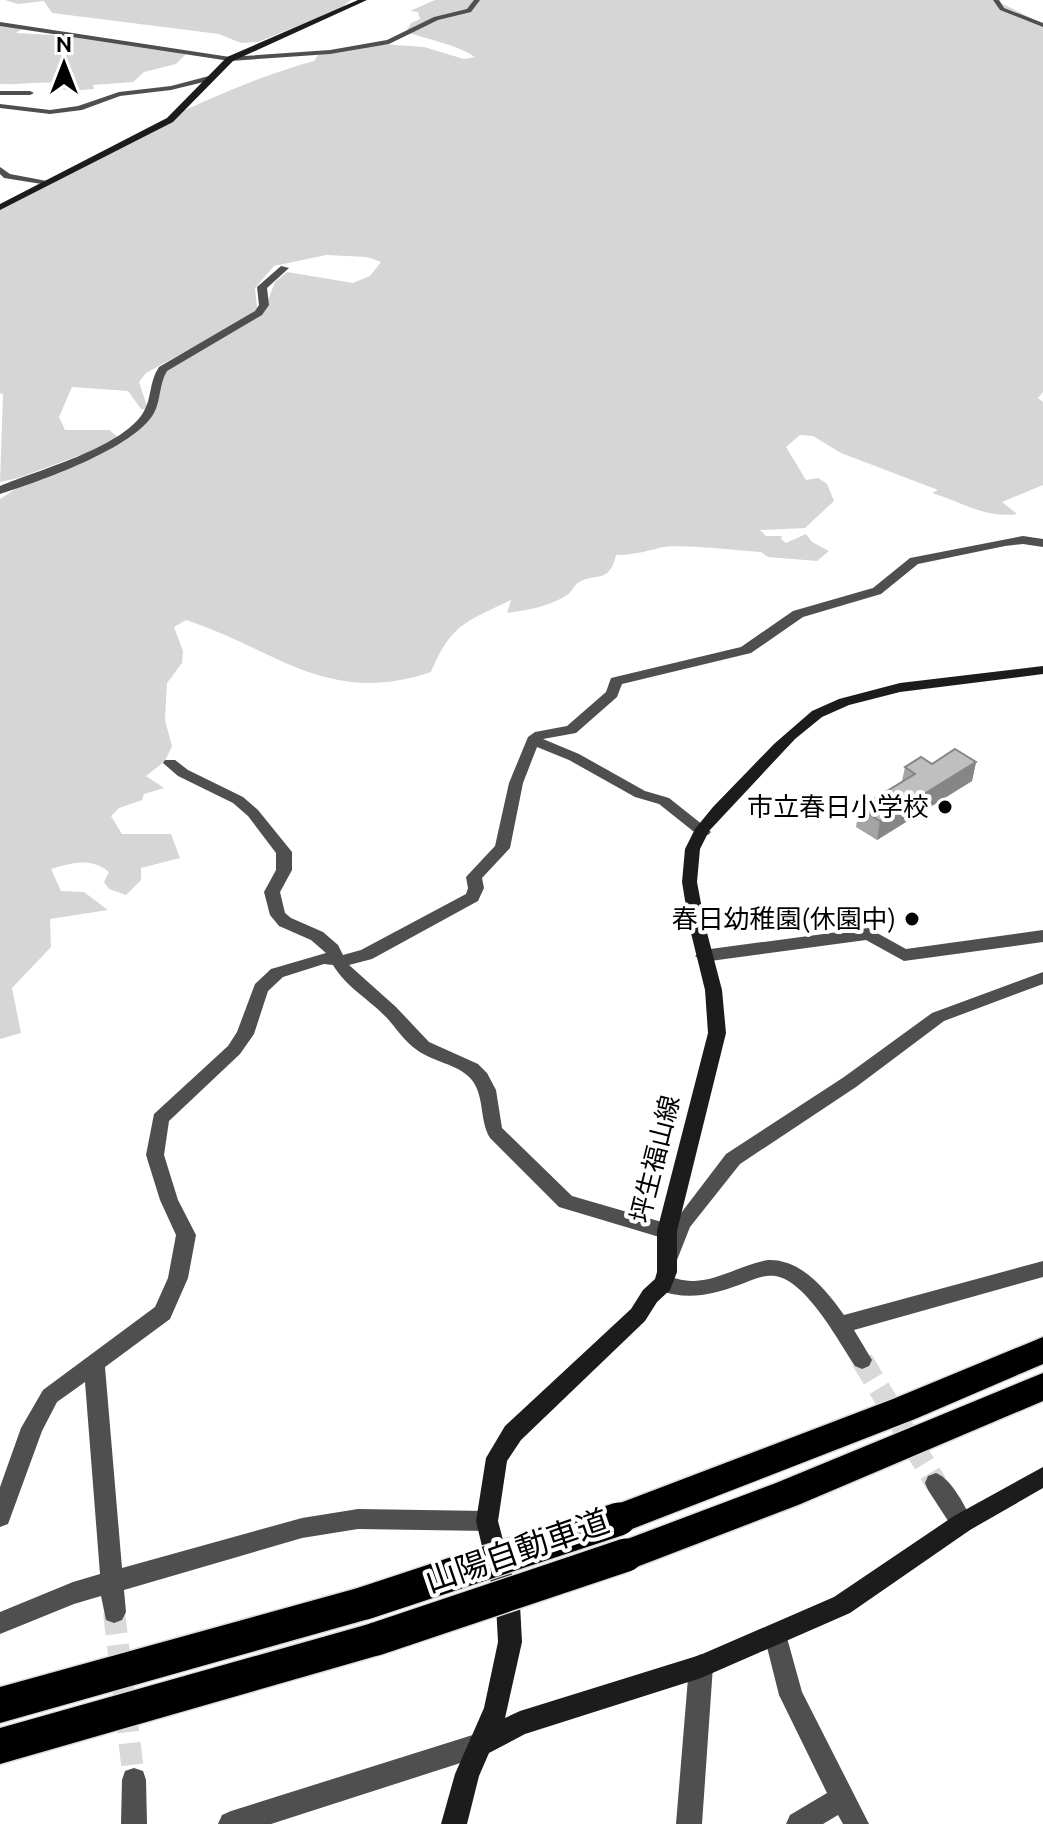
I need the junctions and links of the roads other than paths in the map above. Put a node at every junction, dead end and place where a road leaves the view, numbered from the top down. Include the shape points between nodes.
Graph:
1 (364, 0) edge
2 (477, 0) edge
3 (996, 0) edge
4 (0, 24) edge
5 (1043, 25) edge
6 (230, 59) junction
7 (209, 78) junction
8 (0, 93) edge
9 (30, 93) dead end
10 (0, 106) edge
11 (0, 170) edge
12 (48, 182) junction
13 (0, 207) edge
14 (284, 268) dead end
15 (0, 490) edge
16 (1043, 543) edge
17 (1043, 670) edge
18 (533, 740) junction
19 (170, 763) dead end
20 (703, 832) junction
21 (1043, 936) edge
22 (703, 956) junction
23 (340, 961) junction
24 (1043, 978) edge
25 (667, 1231) junction
26 (665, 1257) junction
27 (1043, 1269) edge
28 (663, 1284) junction
29 (840, 1325) junction
30 (1043, 1350) edge
31 (862, 1360) tunnel mouth
32 (94, 1362) junction
33 (1043, 1387) edge
34 (1043, 1477) edge
35 (936, 1483) tunnel mouth
36 (0, 1517) edge
37 (487, 1521) junction
38 (962, 1523) junction
39 (112, 1582) junction
40 (114, 1612) tunnel mouth
41 (0, 1623) edge
42 (776, 1635) junction
43 (701, 1666) junction
44 (0, 1705) edge
45 (479, 1745) junction
46 (0, 1746) edge
47 (134, 1780) tunnel mouth
48 (843, 1798) junction
49 (134, 1824) edge
50 (231, 1824) edge
51 (454, 1824) edge
52 (689, 1824) edge
53 (799, 1824) edge
54 (856, 1824) edge

1 - 6 street
2 - 6 street via 469,11 436,18 389,42
3 - 5 street via 1002,9
4 - 6 street
6 - 7 street
7 - 10 street via 50,112
7 - 12 street via 170,120
8 - 9 street
11 - 12 street via 7,176
12 - 13 street
14 - 15 street via 262,287 264,305 259,313 163,369 154,379 145,418 103,449
16 - 18 street via 1005,542 914,561 877,591 798,614 746,650 616,681 612,694 571,730
17 - 20 street, 坪生福山線 via 891,686 815,714 718,810
18 - 20 street via 664,801
18 - 23 street via 516,783 502,848 474,877 472,897 366,955
19 - 23 street via 253,813 284,852 284,870 272,892 278,915 317,936
20 - 22 street, 坪生福山線 via 690,856 690,880
21 - 22 street via 904,955 868,934
22 - 25 street, 坪生福山線 via 718,1009 717,1033
23 - 25 street via 423,1046 481,1078 496,1133 566,1202
23 - 32 street via 324,958 277,973 266,982 234,1050 160,1119 155,1155 186,1235 178,1278 163,1313
24 - 26 street via 938,1017 733,1159 682,1223 672,1253
25 - 26 street, 坪生福山線
26 - 28 street, 坪生福山線
27 - 29 street
28 - 29 street via 700,1291 780,1268 806,1283
28 - 37 street via 638,1315 513,1433 497,1458
29 - 31 street
30 - 44 highway, 山陽自動車道, bridge via 619,1519 365,1603
32 - 36 street via 50,1396 32,1428
32 - 39 street
33 - 46 highway, 山陽自動車道, bridge via 626,1555 376,1639
34 - 38 street
35 - 38 street
37 - 39 street via 358,1519 302,1528
37 - 45 street via 508,1605 510,1642 496,1710
38 - 42 street via 842,1605
39 - 40 street
39 - 41 street
42 - 43 street
42 - 48 street via 791,1695
43 - 45 street via 520,1723
43 - 52 street
45 - 50 street
45 - 51 street
47 - 49 street
48 - 53 street
48 - 54 street

